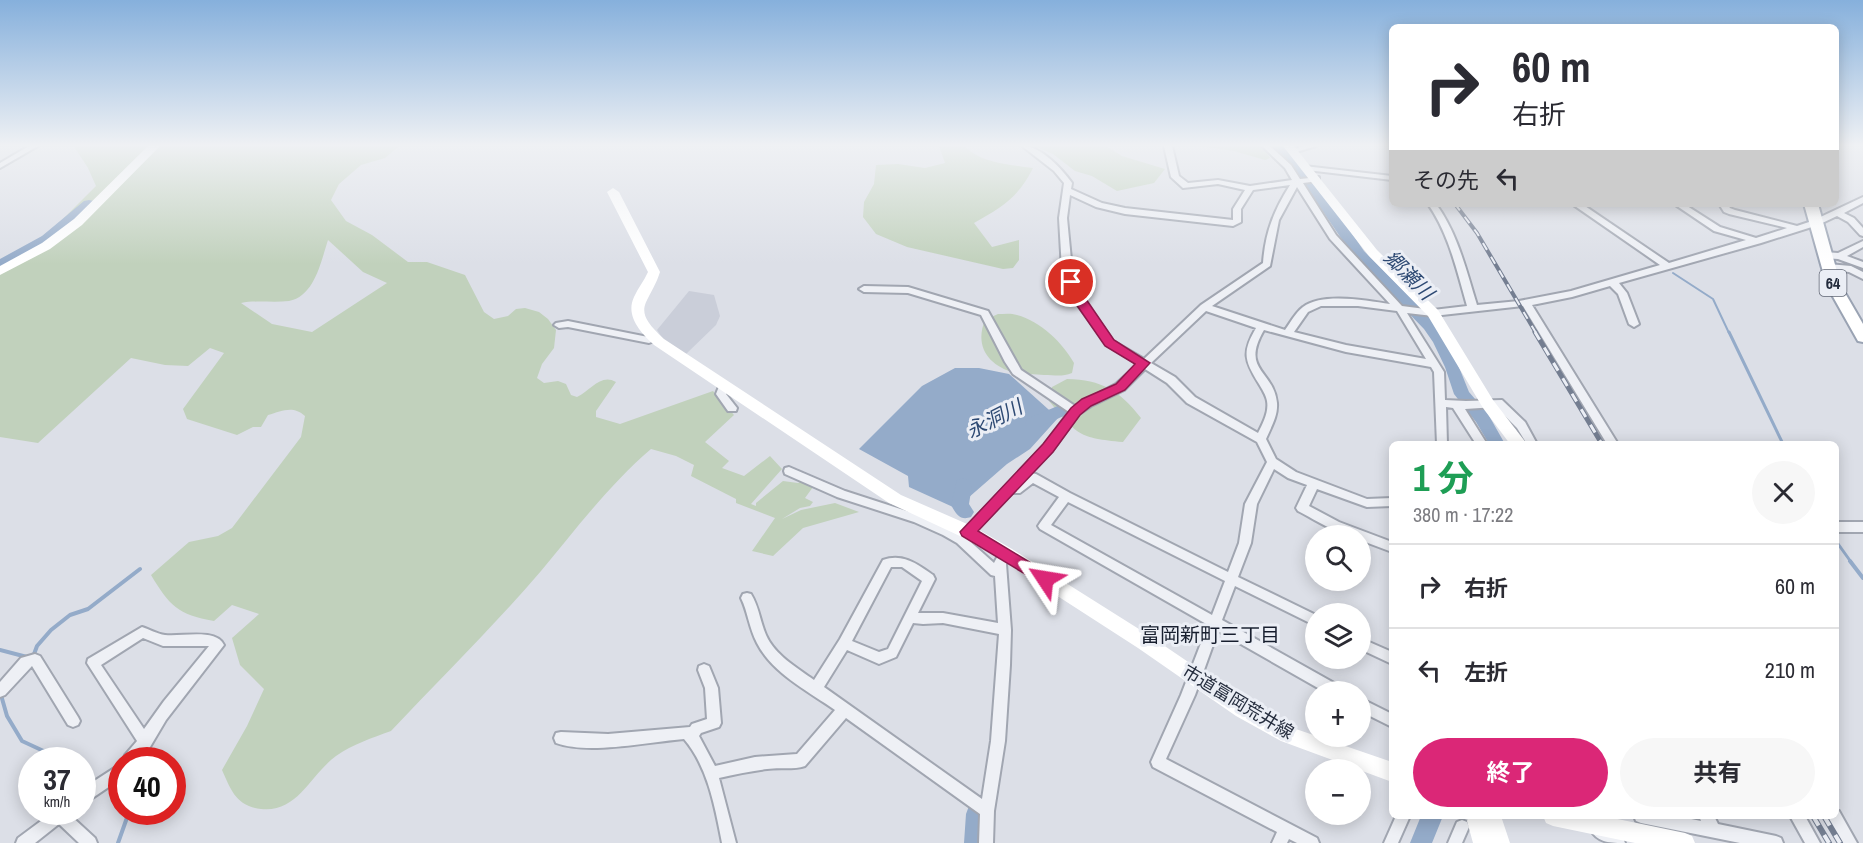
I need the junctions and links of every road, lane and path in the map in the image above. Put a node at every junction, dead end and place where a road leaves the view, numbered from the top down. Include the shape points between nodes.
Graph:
1 (115, 185) edge
2 (1068, 185) edge
3 (1236, 185) edge
4 (1270, 185) edge
5 (1294, 185) edge
6 (1299, 185) edge
7 (1320, 185) edge
8 (1250, 188) junction
9 (1068, 191) junction
10 (613, 192) dead end
11 (1863, 200) edge
12 (1434, 207) edge
13 (1580, 207) edge
14 (1683, 207) edge
15 (1725, 207) edge
16 (1812, 207) edge
17 (1850, 207) junction
18 (1863, 212) edge
19 (1838, 213) junction
20 (1815, 223) junction
21 (1796, 228) junction
22 (1863, 232) edge
23 (1758, 241) junction
24 (1863, 244) edge
25 (1831, 259) junction
26 (1863, 265) edge
27 (1667, 266) junction
28 (0, 271) edge
29 (1863, 276) edge
30 (1613, 283) junction
31 (864, 289) dead end
32 (1526, 303) junction
33 (1204, 307) junction
34 (1473, 309) junction
35 (1401, 310) junction
36 (1433, 313) junction
37 (1634, 324) dead end
38 (559, 325) dead end
39 (1261, 327) junction
40 (1287, 334) junction
41 (654, 338) junction
42 (1863, 338) edge
43 (1143, 363) junction
44 (1434, 364) junction
45 (724, 387) junction
46 (1441, 403) junction
47 (1488, 404) junction
48 (1461, 405) junction
49 (732, 408) dead end
50 (1075, 411) junction
51 (1261, 439) junction
52 (1442, 441) edge
53 (1480, 441) edge
54 (1518, 441) edge
55 (1530, 441) edge
56 (1611, 441) edge
57 (1272, 462) junction
58 (789, 471) dead end
59 (1314, 482) junction
60 (1066, 496) junction
61 (1389, 502) edge
62 (982, 515) junction
63 (1839, 527) edge
64 (1863, 527) edge
65 (968, 532) junction
66 (1389, 546) edge
67 (1003, 562) junction
68 (1231, 579) junction
69 (747, 598) dead end
70 (1305, 616) edge
71 (910, 617) junction
72 (1215, 624) junction
73 (1005, 630) junction
74 (844, 643) junction
75 (1371, 648) edge
76 (1389, 657) edge
77 (704, 670) dead end
78 (1194, 677) junction
79 (1318, 681) edge
80 (816, 688) junction
81 (0, 691) edge
82 (846, 709) junction
83 (1371, 710) edge
84 (1389, 719) edge
85 (72, 721) dead end
86 (691, 735) junction
87 (561, 738) dead end
88 (145, 742) junction
89 (141, 747) edge
90 (1389, 771) edge
91 (710, 774) junction
92 (987, 810) junction
93 (1402, 819) edge
94 (1492, 819) edge
95 (1568, 819) edge
96 (1656, 819) edge
97 (1708, 819) edge
98 (1799, 819) edge
99 (1836, 819) edge
100 (1470, 822) edge
101 (1593, 824) junction
102 (46, 825) edge
103 (73, 825) edge
104 (1286, 830) junction
105 (1713, 830) junction
106 (22, 843) edge
107 (90, 843) edge
108 (729, 843) edge
109 (986, 843) edge
110 (1279, 843) edge
111 (1312, 843) edge
112 (1391, 843) edge
113 (1455, 843) edge
114 (1483, 843) edge
115 (1500, 843) edge
116 (1618, 843) edge
117 (1685, 843) edge
118 (1776, 843) edge
119 (1813, 843) edge
120 (1850, 843) edge

1 - 28 street via 78,222
2 - 9 street
3 - 8 street
4 - 8 street
5 - 33 street via 1279,208 1269,235 1267,264
6 - 35 street via 1333,237
7 - 36 street via 1373,253
8 - 9 street via 1237,209 1237,222 1233,223 1125,211
9 - 43 street via 1063,218 1071,282 1110,343
10 - 41 street, 市道富岡荒井線 via 654,272 636,312
11 - 17 street
12 - 34 street via 1454,246
13 - 27 street
14 - 23 street via 1717,228
15 - 21 street
16 - 20 main road, 64
17 - 18 street
17 - 19 street
19 - 20 street
19 - 22 street
20 - 21 street
20 - 25 main road, 64
21 - 23 street
23 - 27 street
24 - 25 street
25 - 26 street
25 - 29 street
25 - 42 main road, 64 via 1834,286
27 - 30 street
30 - 32 street
30 - 37 street via 1622,293
31 - 50 street via 908,290 985,313 1017,372
32 - 34 street
32 - 56 street
33 - 39 street
33 - 43 street
34 - 36 street
35 - 36 street
35 - 40 street via 1358,303 1319,303 1305,310
35 - 44 street
36 - 47 street
38 - 41 street
39 - 40 street
39 - 51 street via 1250,341 1250,359 1270,395 1272,411
40 - 44 street via 1348,350
41 - 45 street, 市道富岡荒井線
43 - 50 street via 1120,387
43 - 51 street via 1171,380 1191,400
44 - 46 street via 1439,372
45 - 49 street via 721,394
45 - 65 street, 市道富岡荒井線 via 895,499
46 - 48 street
46 - 52 street
47 - 48 street
47 - 54 street
47 - 55 street via 1498,403 1506,409
48 - 53 street
50 - 62 street via 1048,448
51 - 57 street
57 - 59 street via 1292,475
57 - 68 street via 1251,504 1245,543
58 - 67 street via 947,532 995,571
59 - 61 street via 1367,503
59 - 66 street via 1302,507
60 - 62 street via 1032,477
60 - 68 street
60 - 72 street via 1044,526
62 - 65 street
63 - 64 street
65 - 67 street, 市道富岡荒井線
67 - 73 street
67 - 78 street, 市道富岡荒井線
68 - 70 street
68 - 72 street
69 - 80 street via 758,633 773,656
71 - 73 street via 943,618
71 - 74 street via 892,653 879,658
71 - 74 street via 929,579 896,560 887,563
72 - 78 street
72 - 79 street
73 - 92 street via 998,741
74 - 80 street
75 - 76 street
77 - 86 street via 714,723
78 - 90 street, 市道富岡荒井線 via 1288,735
78 - 104 street via 1158,762
80 - 82 street
81 - 85 street via 26,662 35,660
82 - 91 street via 800,761 785,760
82 - 92 street
83 - 84 street
86 - 87 street via 687,732 574,741
86 - 91 street
88 - 88 street via 93,663 142,632 163,640 213,641 218,645
88 - 89 street
91 - 108 street
92 - 109 street
93 - 112 street
94 - 115 street
95 - 101 street
96 - 105 street
97 - 105 street
98 - 119 street
99 - 120 street
100 - 113 street
100 - 114 street via 1477,821
101 - 116 street
101 - 117 street
102 - 106 street
103 - 107 street
104 - 110 street
104 - 111 street
105 - 118 street

